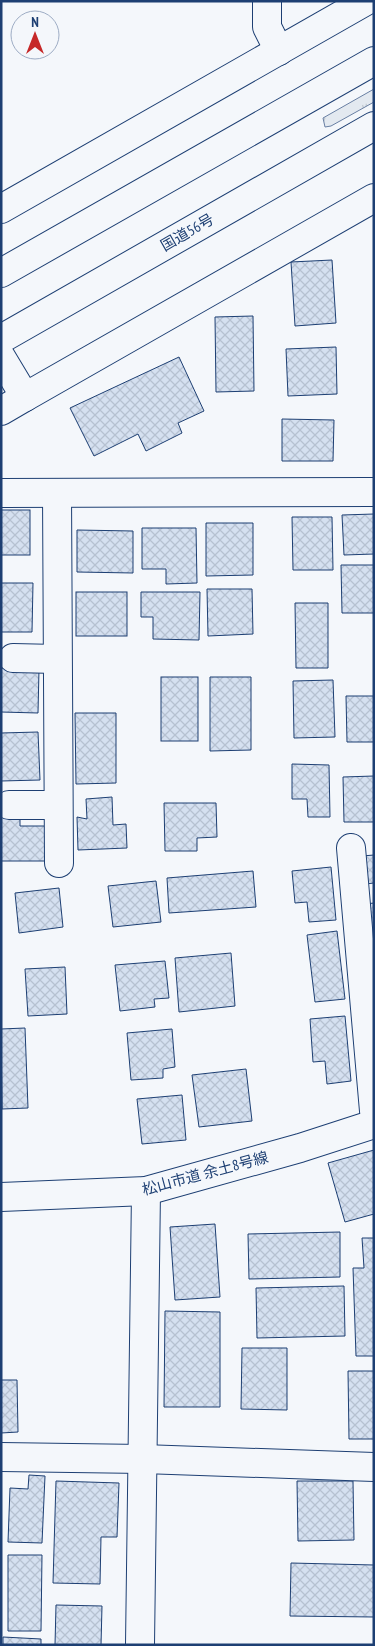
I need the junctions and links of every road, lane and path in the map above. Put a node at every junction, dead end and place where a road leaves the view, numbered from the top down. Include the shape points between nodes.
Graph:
1 (267, 1) edge
2 (366, 1) edge
3 (279, 51) junction
4 (374, 61) edge
5 (374, 126) edge
6 (374, 198) edge
7 (1, 209) edge
8 (1, 272) edge
9 (1, 338) edge
10 (1, 357) edge
11 (25, 397) junction
12 (1, 411) edge
13 (374, 492) edge
14 (1, 494) edge
15 (57, 494) junction
16 (14, 658) dead end
17 (57, 659) junction
18 (10, 805) dead end
19 (58, 805) junction
20 (351, 848) dead end
21 (59, 862) dead end
22 (374, 1111) edge
23 (374, 1124) edge
24 (146, 1191) junction
25 (1, 1197) edge
26 (1, 1456) edge
27 (143, 1459) junction
28 (374, 1467) edge
29 (140, 1645) edge

1 - 3 main road via 268,27
2 - 3 main road
3 - 7 main road
4 - 8 main road
5 - 9 main road, 国道56号
6 - 11 main road
10 - 11 main road
11 - 12 main road
13 - 15 main road
14 - 15 main road
15 - 17 main road
16 - 17 main road
17 - 19 main road
18 - 19 main road
19 - 21 main road
20 - 22 main road
23 - 24 main road, 松山市道 余土8号線
24 - 25 main road, 松山市道 余土8号線
24 - 27 main road
26 - 27 main road
27 - 28 main road
27 - 29 main road

